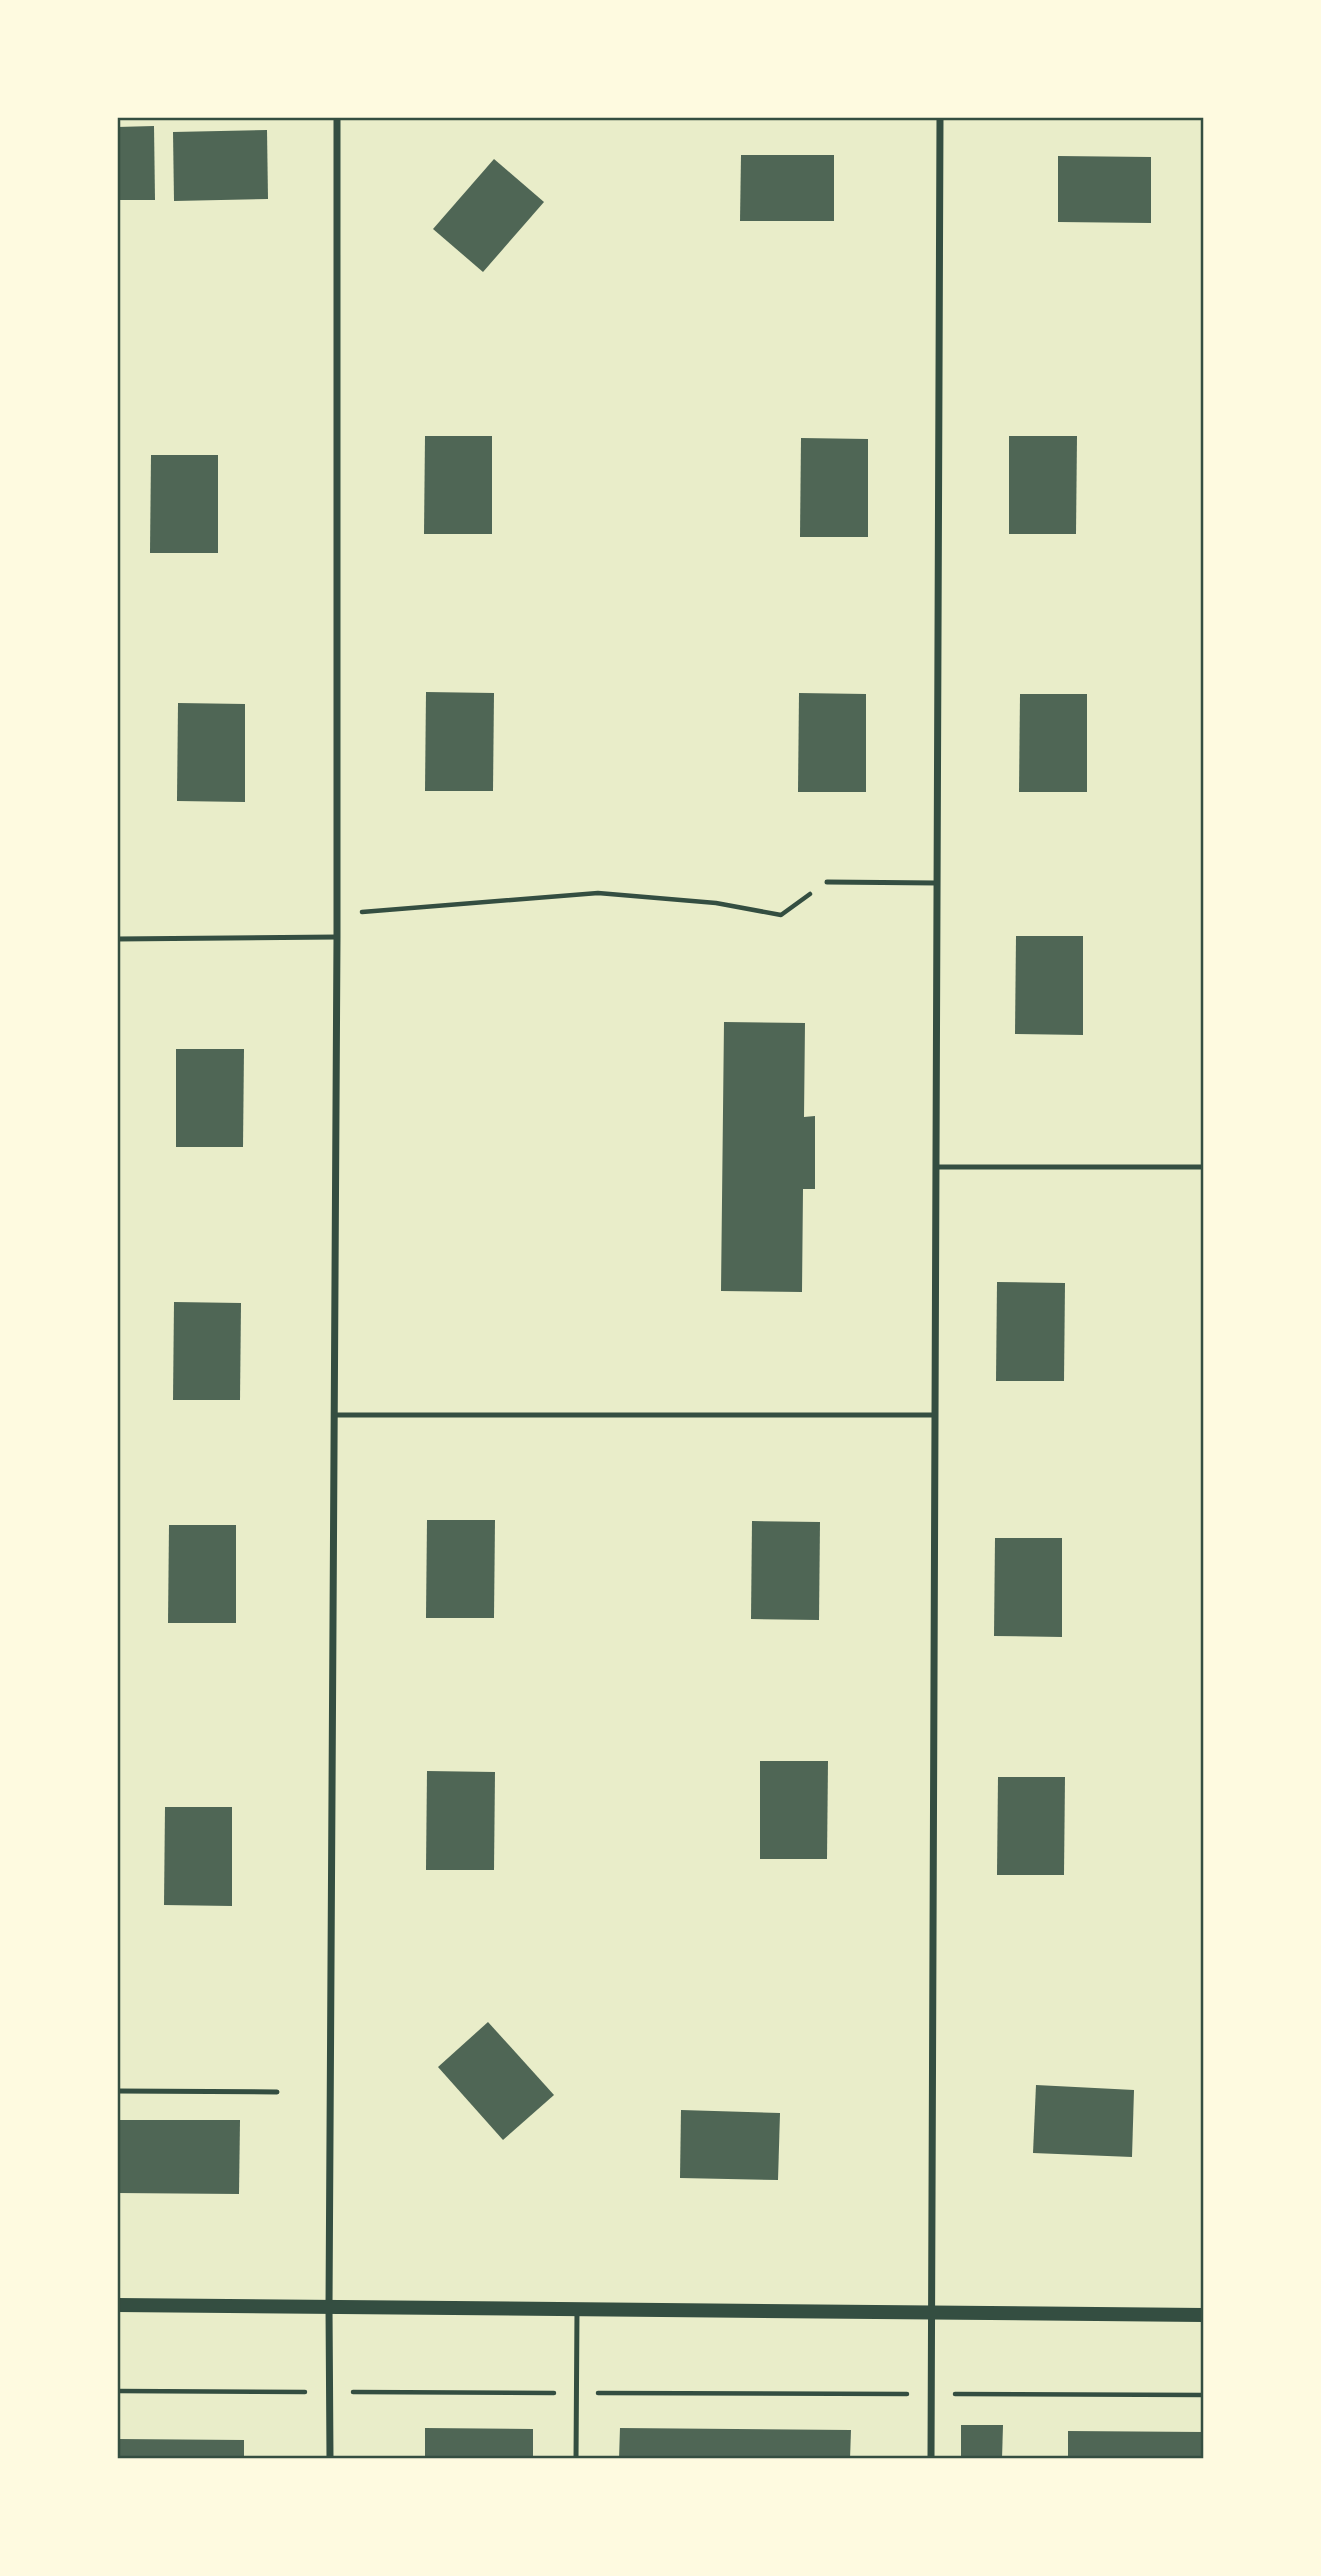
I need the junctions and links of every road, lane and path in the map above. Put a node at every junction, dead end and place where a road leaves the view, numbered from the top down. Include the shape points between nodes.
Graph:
1 (337, 117) edge
2 (940, 117) edge
3 (827, 883) joint
4 (937, 883) junction
5 (337, 914) junction
6 (337, 937) junction
7 (117, 939) edge
8 (936, 1167) junction
9 (1204, 1167) edge
10 (334, 1415) junction
11 (935, 1415) junction
12 (117, 2091) edge
13 (277, 2092) dead end
14 (117, 2305) edge
15 (329, 2307) junction
16 (577, 2310) junction
17 (932, 2313) junction
18 (1204, 2315) edge
19 (117, 2391) edge
20 (330, 2392) junction
21 (577, 2393) junction
22 (931, 2394) junction
23 (1204, 2395) edge
24 (330, 2459) edge
25 (576, 2459) edge
26 (931, 2459) edge

1 - 5 street
2 - 4 street
3 - 4 lane
3 - 5 path via 781,915 716,903 598,893
4 - 8 street
5 - 6 street
6 - 7 lane
6 - 10 street
8 - 9 lane
8 - 11 street
10 - 11 lane
10 - 15 street
11 - 17 street
12 - 13 lane
14 - 15 main road
15 - 16 main road
15 - 20 street
16 - 17 main road
16 - 21 lane
17 - 18 main road
17 - 22 street
19 - 20 path
20 - 21 path
20 - 24 street
21 - 22 path
21 - 25 lane
22 - 23 path
22 - 26 street

